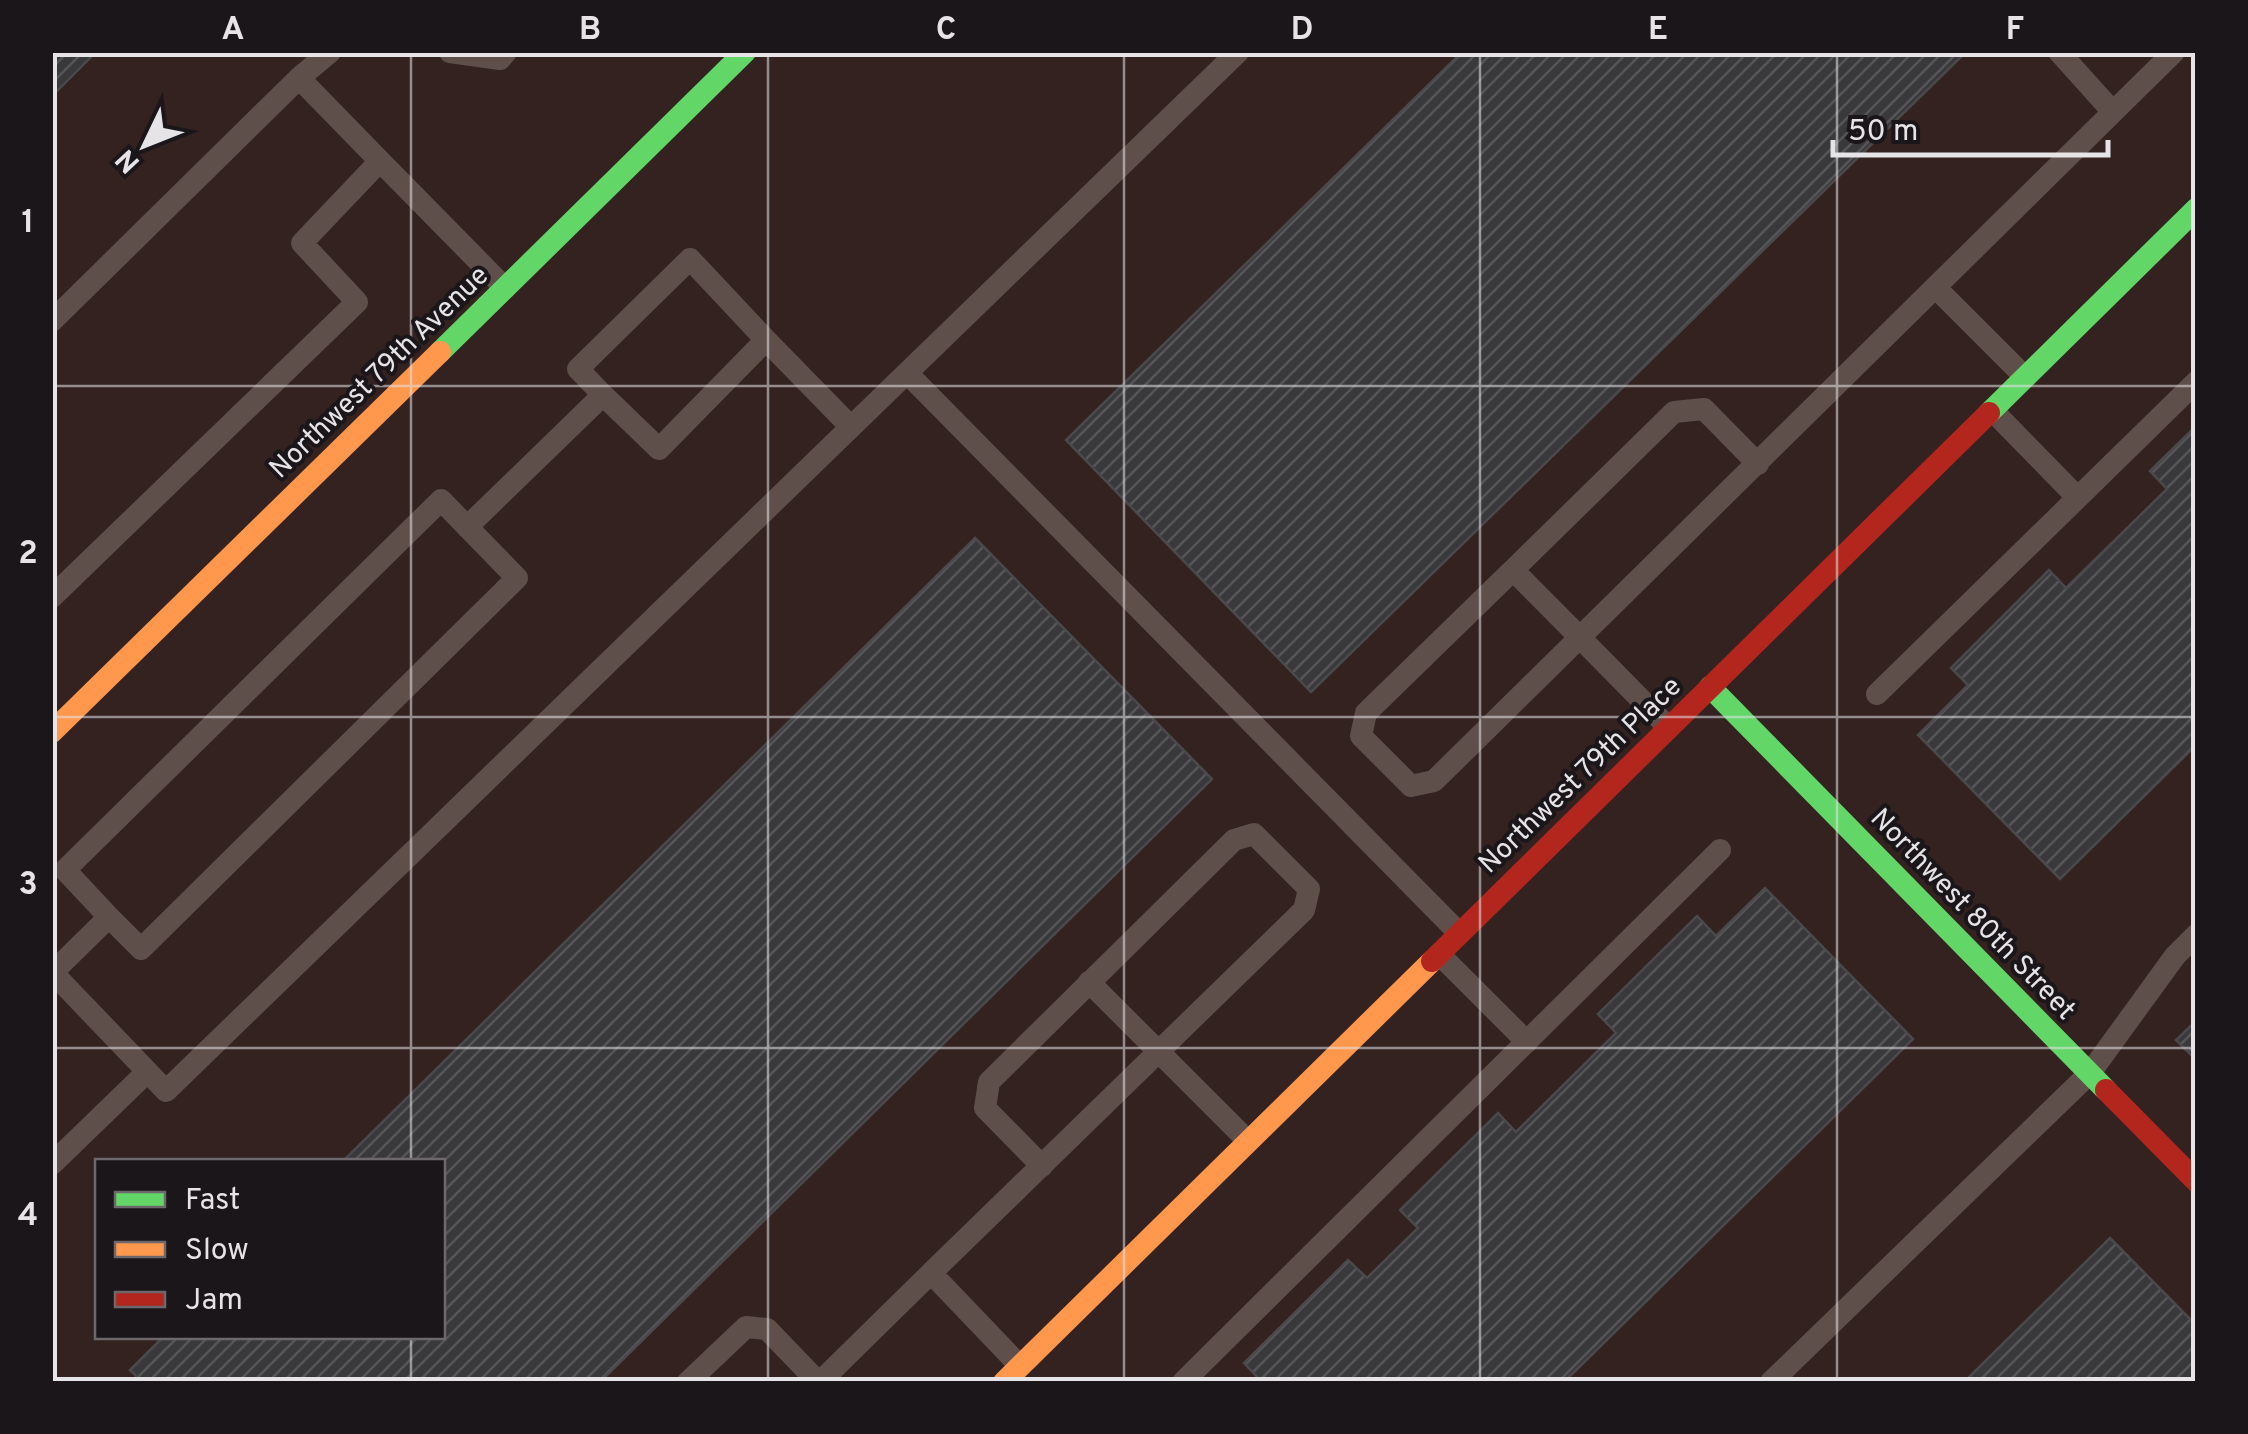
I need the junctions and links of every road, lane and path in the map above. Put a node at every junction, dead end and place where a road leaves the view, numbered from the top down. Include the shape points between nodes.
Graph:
1 (330, 52) edge
2 (450, 52) edge
3 (506, 52) edge
4 (745, 52) edge
5 (1238, 52) edge
6 (2059, 52) edge
7 (2174, 52) edge
8 (299, 78) junction
9 (2114, 112) junction
10 (380, 162) junction
11 (2196, 209) edge
12 (506, 288) junction
13 (1936, 288) junction
14 (52, 321) edge
15 (766, 340) junction
16 (907, 373) junction
17 (2025, 378) junction
18 (2196, 382) edge
19 (602, 396) junction
20 (1992, 410) junction
21 (851, 428) junction
22 (1758, 464) junction
23 (2078, 497) junction
24 (467, 527) junction
25 (1513, 570) junction
26 (52, 597) edge
27 (1581, 639) junction
28 (1710, 687) junction
29 (1876, 694) dead end
30 (1668, 727) junction
31 (52, 732) edge
32 (1720, 850) dead end
33 (109, 916) junction
34 (1459, 933) junction
35 (2196, 935) edge
36 (1439, 954) junction
37 (53, 972) edge
38 (1089, 982) junction
39 (1527, 1042) junction
40 (1160, 1052) junction
41 (147, 1072) junction
42 (2090, 1073) junction
43 (1248, 1141) junction
44 (52, 1164) edge
45 (1042, 1166) junction
46 (2196, 1181) edge
47 (930, 1273) junction
48 (1012, 1374) edge
49 (688, 1382) edge
50 (819, 1382) edge
51 (1183, 1382) edge
52 (1771, 1382) edge

1 - 8 lane
2 - 3 lane via 500,59
4 - 12 main road, Northwest 79th Avenue
5 - 16 lane
6 - 9 lane
7 - 9 lane
8 - 10 lane
8 - 14 lane
9 - 13 lane
10 - 12 lane
10 - 26 lane via 302,243 357,302
11 - 17 main road, Northwest 79th Place
12 - 31 main road, Northwest 79th Avenue
13 - 17 lane
13 - 22 lane
15 - 19 lane via 660,449
15 - 19 lane via 690,259 578,369
15 - 21 lane
16 - 21 lane
16 - 34 lane
17 - 20 main road, Northwest 79th Place
18 - 23 lane
19 - 24 lane
20 - 23 lane
20 - 28 main road, Northwest 79th Place
21 - 41 lane via 166,1091
22 - 25 lane via 1704,409 1674,412
22 - 27 lane
23 - 29 lane
24 - 33 lane via 441,500 65,870
24 - 33 lane via 517,578 141,948
25 - 27 lane
25 - 27 lane via 1366,713 1361,736 1411,786 1434,780
27 - 30 lane
28 - 30 main road, Northwest 79th Place
28 - 42 main road, Northwest 80th Street
30 - 34 main road, Northwest 79th Place
32 - 39 lane
33 - 37 lane
34 - 36 main road, Northwest 79th Place
35 - 42 lane
36 - 39 lane
36 - 43 main road, Northwest 79th Place
37 - 41 lane
38 - 40 lane
38 - 40 lane via 1234,840 1254,834 1309,889 1304,910
38 - 45 lane via 989,1082 985,1108
39 - 51 lane
40 - 43 lane
40 - 45 lane
41 - 44 lane
42 - 46 main road, Northwest 80th Street
42 - 52 lane
43 - 48 main road, Northwest 79th Place
45 - 47 lane
47 - 48 lane
47 - 50 lane
49 - 50 lane via 746,1327 767,1329

